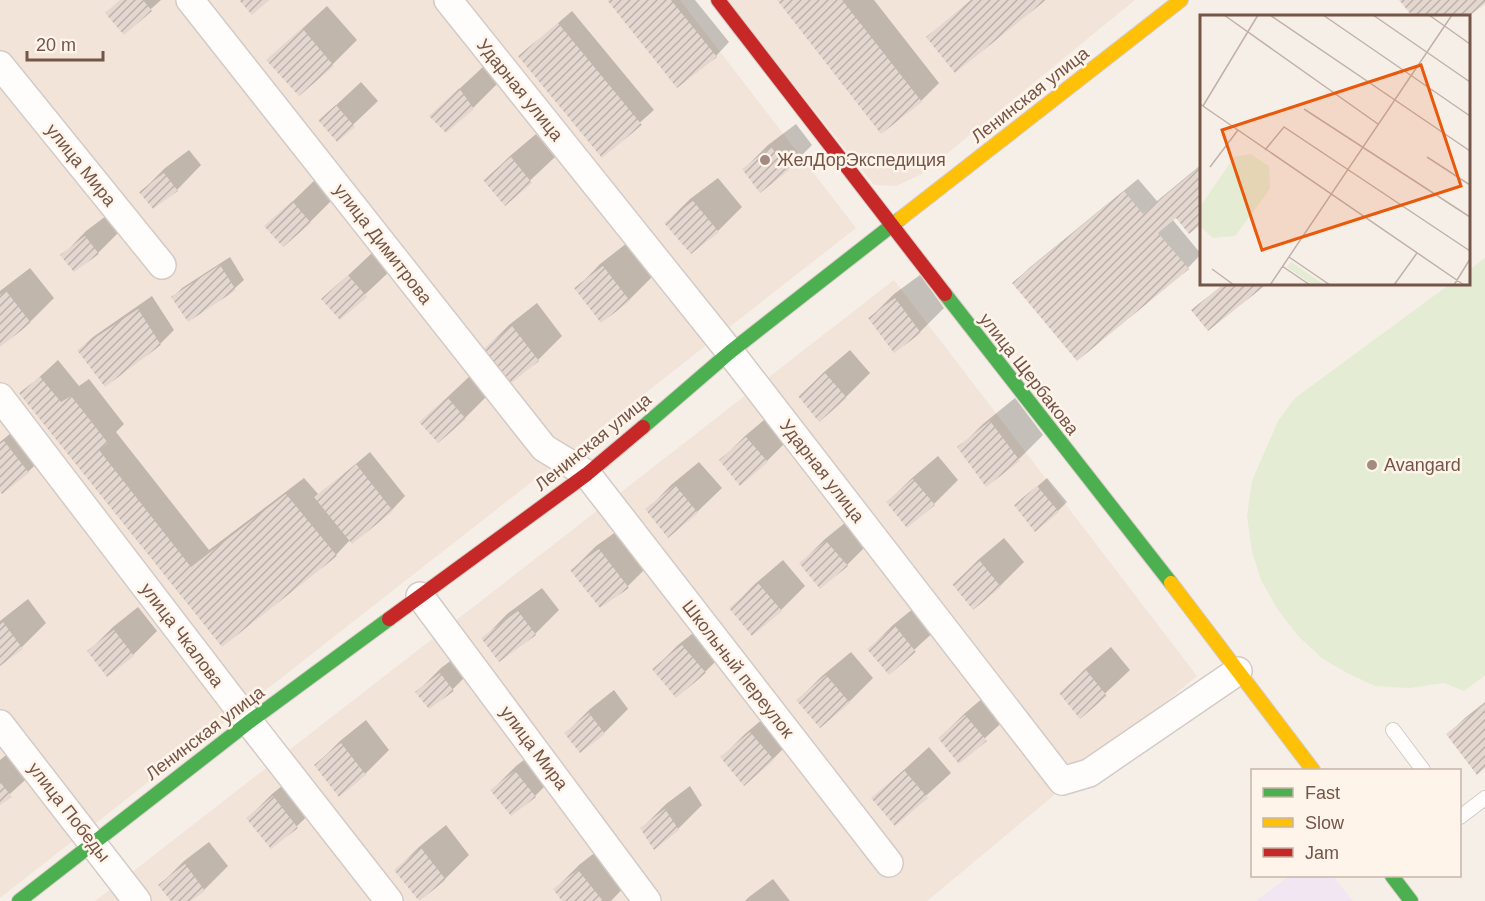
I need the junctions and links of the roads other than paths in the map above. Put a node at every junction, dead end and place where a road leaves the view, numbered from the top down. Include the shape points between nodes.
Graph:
1 (190, 0) edge
2 (448, 0) edge
3 (718, 0) edge
4 (1181, 0) edge
5 (0, 65) edge
6 (891, 226) junction
7 (162, 265) dead end
8 (730, 352) junction
9 (0, 397) edge
10 (587, 474) junction
11 (420, 596) junction
12 (1238, 671) junction
13 (249, 722) junction
14 (0, 724) edge
15 (1393, 730) dead end
16 (1312, 769) edge
17 (1422, 769) edge
18 (1485, 798) edge
19 (1461, 816) edge
20 (92, 843) junction
21 (889, 863) dead end
22 (1393, 877) edge
23 (19, 901) edge
24 (137, 901) edge
25 (389, 901) edge
26 (648, 901) edge
27 (1411, 901) edge

1 - 10 street, улица Димитрова via 544,448
2 - 8 street, Ударная улица
3 - 6 main road, улица Щербакова
4 - 6 main road, Ленинская улица
5 - 7 street, улица Мира
6 - 8 main road, Ленинская улица
6 - 12 main road, улица Щербакова
8 - 10 main road, Ленинская улица
8 - 12 street, Ударная улица via 1062,781 1089,773
9 - 13 street, улица Чкалова
10 - 11 main road, Ленинская улица
10 - 21 street, Школьный переулок
11 - 13 main road, Ленинская улица
11 - 26 street, улица Мира
12 - 16 main road, улица Щербакова
13 - 20 main road, Ленинская улица
13 - 25 street, улица Чкалова
14 - 20 street, улица Победы
15 - 17 lane
18 - 19 lane
20 - 23 main road, Ленинская улица
20 - 24 street, улица Победы
22 - 27 main road

